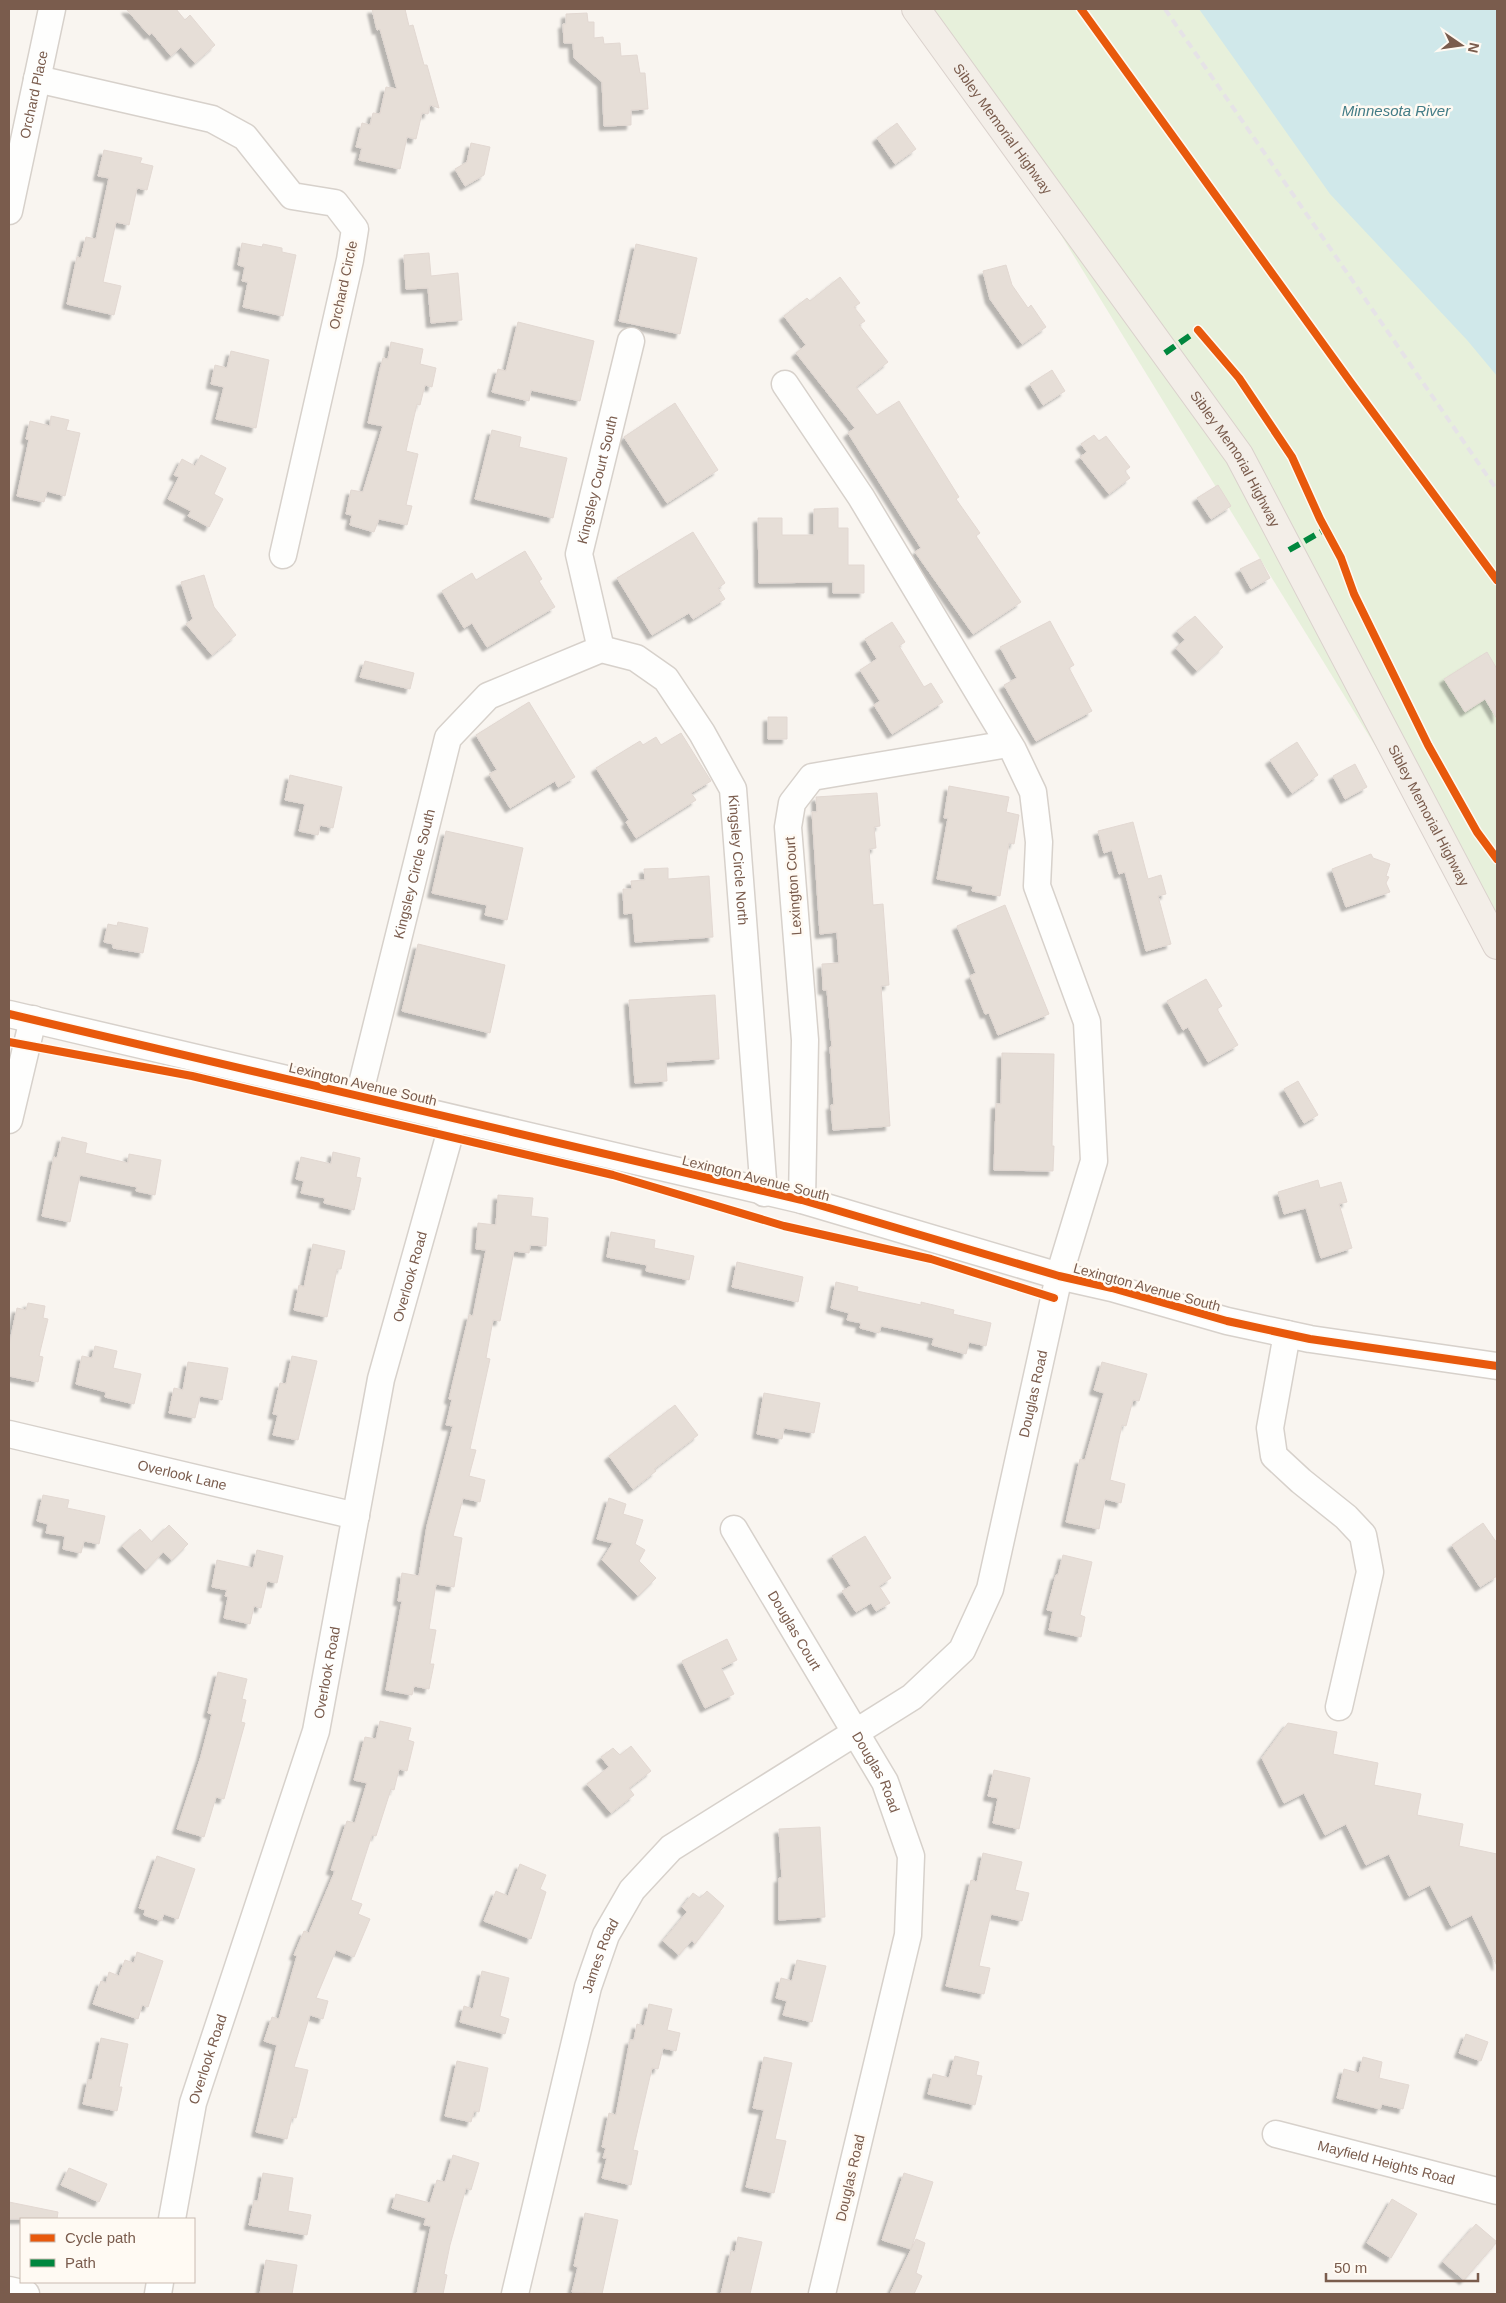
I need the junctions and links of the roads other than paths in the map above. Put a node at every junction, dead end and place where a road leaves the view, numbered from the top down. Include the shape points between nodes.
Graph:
1 (52, 9) edge
2 (916, 9) edge
3 (37, 79) junction
4 (10, 204) edge
5 (631, 341) dead end
6 (785, 384) dead end
7 (283, 555) dead end
8 (601, 649) junction
9 (1008, 744) junction
10 (1497, 944) edge
11 (21, 1017) edge
12 (358, 1096) junction
13 (454, 1119) junction
14 (9, 1120) edge
15 (764, 1192) junction
16 (802, 1200) junction
17 (1059, 1276) junction
18 (1287, 1334) junction
19 (1497, 1366) edge
20 (9, 1434) edge
21 (356, 1516) junction
22 (734, 1529) dead end
23 (1340, 1707) dead end
24 (854, 1731) junction
25 (1276, 2134) dead end
26 (1497, 2191) edge
27 (172, 2218) edge
28 (9, 2290) edge
29 (26, 2294) edge
30 (515, 2294) edge
31 (822, 2294) edge

1 - 3 street, Orchard Place
2 - 10 main road, Sibley Memorial Highway via 1238,454
3 - 4 street, Orchard Place
3 - 7 street, Orchard Circle via 212,119 245,137 292,196 335,203 355,229
5 - 8 street, Kingsley Court South via 579,554
6 - 9 street, Douglas Road via 861,497
8 - 12 street, Kingsley Circle South via 488,696 448,738
8 - 15 street, Kingsley Circle North via 636,658 666,678 733,789
9 - 16 street, Lexington Court via 812,777 792,803 788,827 805,1040
9 - 17 street, Douglas Road via 1033,792 1040,842 1037,886 1087,1022 1094,1162
11 - 12 street, Lexington Avenue South
11 - 14 street
12 - 13 street, Lexington Avenue South
13 - 15 street, Lexington Avenue South
13 - 21 street, Overlook Road via 381,1379
15 - 16 street, Lexington Avenue South
16 - 17 street, Lexington Avenue South
17 - 18 street, Lexington Avenue South
17 - 24 street, Douglas Road via 990,1589 962,1650 912,1696
18 - 19 street, Lexington Avenue South
18 - 23 street via 1270,1428 1274,1456 1346,1516 1363,1535 1370,1572
20 - 21 street, Overlook Lane
21 - 27 street, Overlook Road via 316,1731 193,2103
22 - 24 street, Douglas Court
24 - 30 street, James Road via 672,1848 632,1890 606,1935 588,1987
24 - 31 street, Douglas Road via 885,1782 912,1856 908,1935
25 - 26 street, Mayfield Heights Road
28 - 29 street

